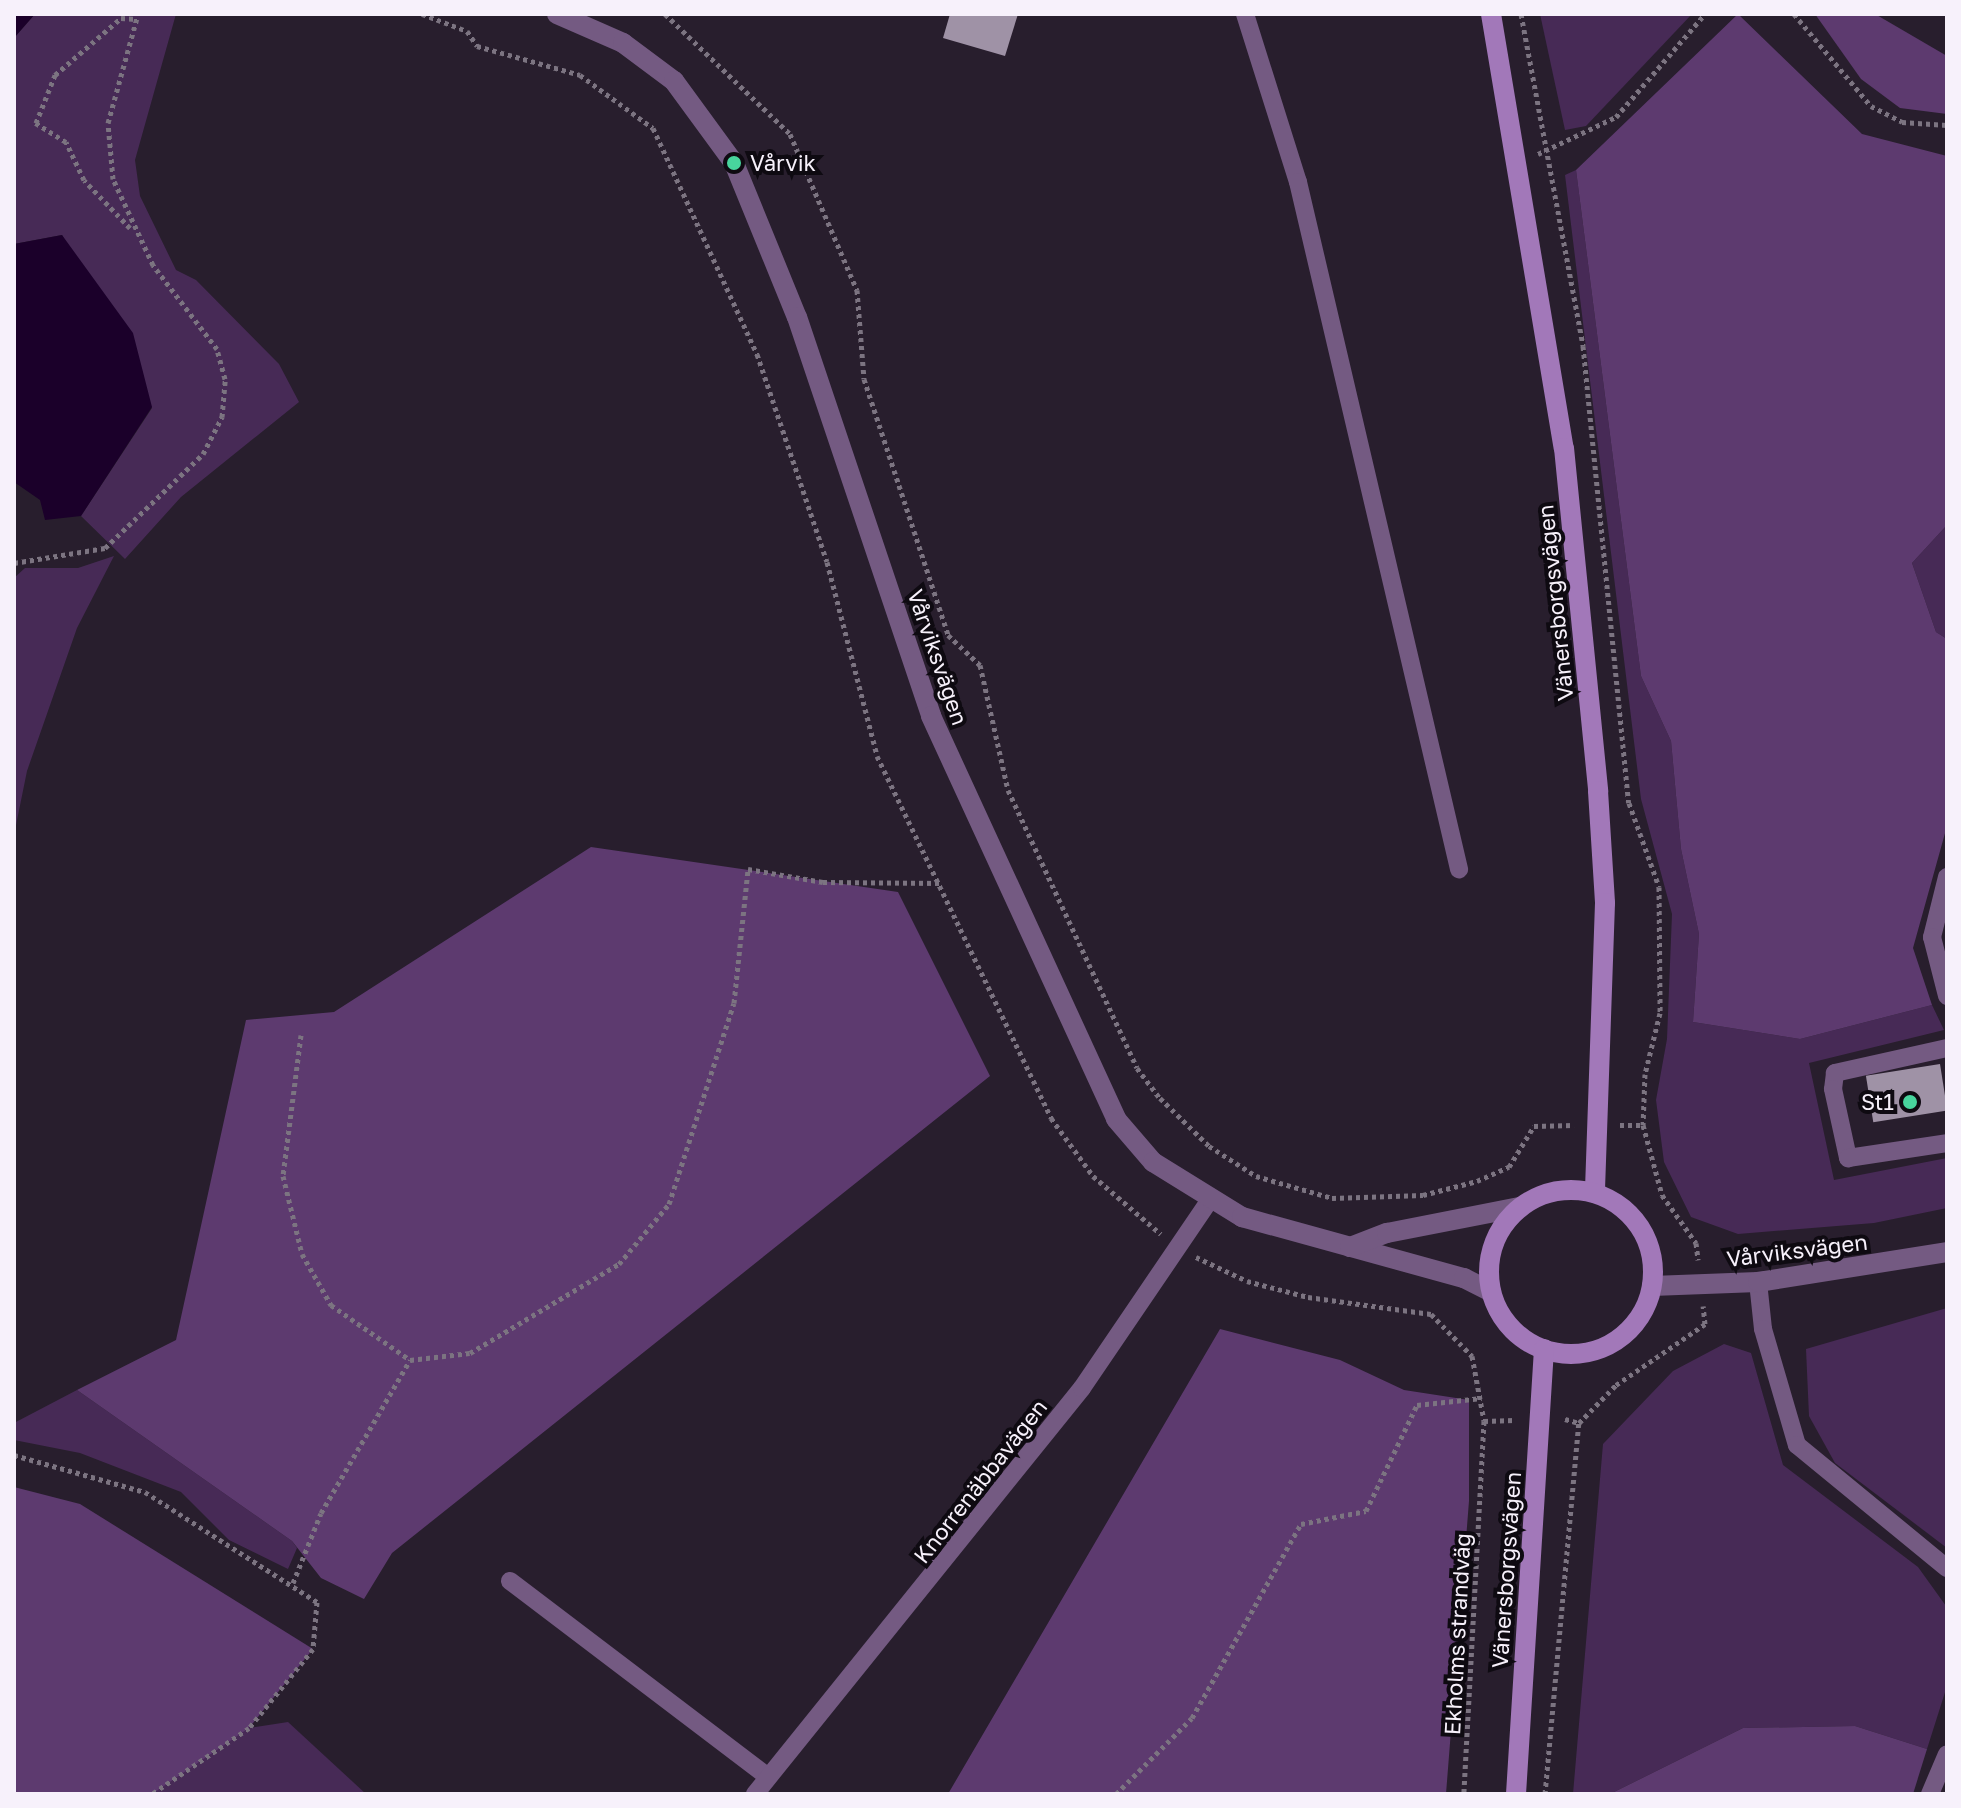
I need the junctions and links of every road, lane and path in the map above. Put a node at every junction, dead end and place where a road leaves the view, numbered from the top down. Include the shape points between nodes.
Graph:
1 (422, 14) edge
2 (557, 14) edge
3 (665, 14) edge
4 (1245, 14) edge
5 (1491, 14) edge
6 (1705, 14) edge
7 (1794, 14) edge
8 (137, 17) edge
9 (1947, 125) edge
10 (1548, 151) dead end
11 (132, 229) junction
12 (14, 563) edge
13 (1459, 869) dead end
14 (1947, 877) edge
15 (942, 883) junction
16 (1947, 996) edge
17 (301, 1035) dead end
18 (1947, 1048) edge
19 (1601, 1125) junction
20 (1947, 1143) edge
21 (1595, 1193) junction
22 (1210, 1200) junction
23 (1520, 1207) junction
24 (1179, 1246) junction
25 (1350, 1247) junction
26 (1947, 1252) edge
27 (1758, 1282) junction
28 (1652, 1286) junction
29 (1700, 1286) junction
30 (1491, 1292) junction
31 (1544, 1349) junction
32 (410, 1360) junction
33 (1482, 1398) junction
34 (1537, 1419) junction
35 (1484, 1421) junction
36 (1579, 1423) junction
37 (14, 1455) edge
38 (1947, 1568) edge
39 (510, 1581) dead end
40 (293, 1583) junction
41 (1947, 1754) edge
42 (768, 1777) junction
43 (152, 1794) edge
44 (755, 1794) edge
45 (1116, 1794) edge
46 (1464, 1794) edge
47 (1516, 1794) edge
48 (1545, 1794) edge
49 (1930, 1794) edge

1 - 15 path, Ekholms strandväg via 467,31 485,49 580,75 653,128 757,354 827,562 873,744
2 - 22 street, Vårviksvägen via 657,66 728,151 797,317 931,716 1072,1034 1116,1119 1153,1162
3 - 19 path via 790,134 857,290 864,379 948,635 956,650 980,665 1008,790 1137,1068 1160,1098 1209,1146 1256,1176 1332,1198 1423,1195 1477,1181 1509,1167 1534,1126
4 - 13 lane via 1298,182
5 - 19 main road, Vänersborgsvägen via 1564,448 1598,791
6 - 10 path via 1616,117
7 - 9 path via 1871,106 1902,122
8 - 11 path via 108,123 113,179
8 - 11 path via 121,18 55,75 36,123 66,142 92,191
11 - 12 path via 208,329 225,379 222,417 203,454 105,548
14 - 16 lane via 1932,937
15 - 24 path, Ekholms strandväg via 1051,1118 1093,1176
15 - 32 path via 823,882 748,869 734,1003 669,1204 619,1264 551,1310 470,1353
17 - 32 path via 283,1176 302,1254 331,1305
18 - 20 lane via 1835,1073 1833,1089 1848,1158
19 - 21 main road, Vänersborgsvägen
19 - 29 path via 1643,1125 1662,1195 1696,1243
21 - 23 main road via 1556,1191
21 - 28 main road via 1641,1229
22 - 24 lane, Knorrenäbbavägen
22 - 25 street, Vårviksvägen via 1281,1233
23 - 25 street via 1387,1233
23 - 30 main road via 1492,1249
24 - 33 path, Ekholms strandväg via 1247,1281 1431,1314 1472,1356
24 - 42 lane, Knorrenäbbavägen via 1082,1388
25 - 30 street, Vårviksvägen
26 - 27 street, Vårviksvägen
27 - 29 street, Vårviksvägen
27 - 38 lane via 1763,1329 1797,1445
28 - 29 street, Vårviksvägen
28 - 31 main road via 1641,1315 1619,1338 1575,1354
29 - 36 path via 1705,1324 1616,1385
30 - 31 main road via 1509,1326
31 - 34 main road, Vänersborgsvägen
32 - 40 path via 321,1513
33 - 35 path, Ekholms strandväg
33 - 45 path via 1417,1405 1366,1511 1301,1524 1192,1718
34 - 35 path
34 - 36 path
34 - 47 main road, Vänersborgsvägen
35 - 46 path, Ekholms strandväg
36 - 48 path via 1570,1458
37 - 40 path via 145,1492 242,1560
39 - 42 lane
40 - 43 path via 317,1602 313,1649 249,1728
41 - 49 lane
42 - 44 lane, Knorrenäbbavägen

